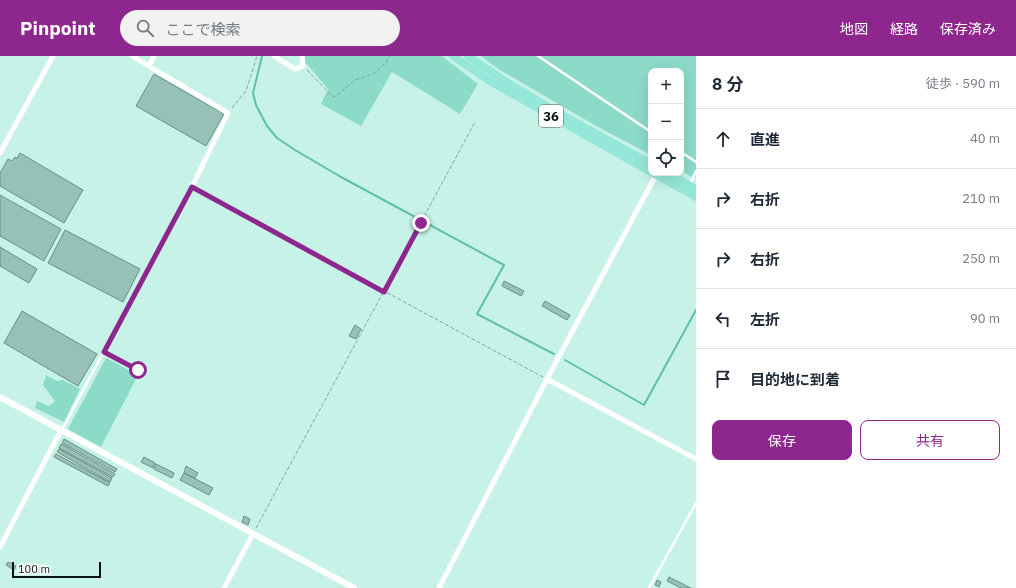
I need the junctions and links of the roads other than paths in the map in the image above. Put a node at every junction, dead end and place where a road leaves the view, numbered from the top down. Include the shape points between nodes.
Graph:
1 (53, 56) edge
2 (132, 56) edge
3 (154, 56) edge
4 (274, 56) edge
5 (302, 56) edge
6 (454, 56) edge
7 (468, 56) edge
8 (538, 56) edge
9 (149, 66) junction
10 (648, 130) edge
11 (0, 153) edge
12 (684, 154) edge
13 (648, 162) edge
14 (696, 162) edge
15 (648, 170) edge
16 (696, 171) edge
17 (652, 176) edge
18 (659, 176) edge
19 (673, 176) edge
20 (192, 187) joint
21 (693, 187) edge
22 (696, 197) edge
23 (547, 379) junction
24 (0, 397) edge
25 (61, 430) junction
26 (696, 459) edge
27 (696, 503) edge
28 (253, 534) junction
29 (0, 547) edge
30 (224, 588) edge
31 (354, 588) edge
32 (438, 588) edge
33 (649, 588) edge

1 - 11 street
2 - 9 street
3 - 9 street
4 - 5 street via 294,69 303,66
6 - 15 main road, 36 via 488,80
7 - 13 main road, 36 via 532,98
8 - 10 lane
9 - 20 street via 228,113
12 - 14 lane
16 - 21 lane
17 - 23 street
18 - 22 main road, 36
19 - 21 main road
20 - 25 lane
23 - 26 street
23 - 32 street
24 - 25 street
25 - 28 street
25 - 29 street
27 - 33 lane
28 - 30 street
28 - 31 street

